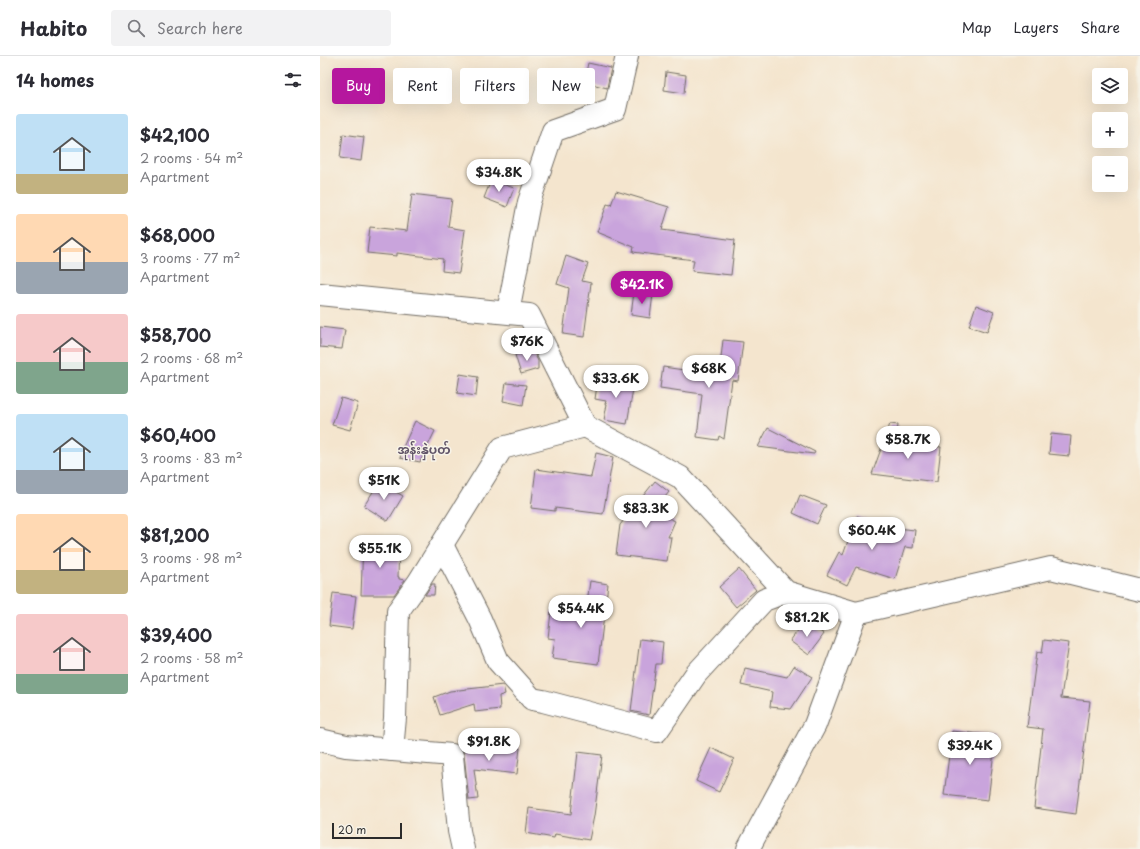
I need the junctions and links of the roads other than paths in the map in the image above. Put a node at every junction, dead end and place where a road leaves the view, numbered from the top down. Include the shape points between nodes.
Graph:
1 (627, 56) edge
2 (320, 294) edge
3 (508, 312) junction
4 (585, 426) junction
5 (442, 545) junction
6 (1140, 590) edge
7 (786, 592) junction
8 (856, 613) junction
9 (320, 740) edge
10 (392, 750) junction
11 (463, 849) edge
12 (748, 849) edge

1 - 3 street via 615,109 553,131 529,202
2 - 3 street
3 - 4 street via 529,315
4 - 5 street via 502,448
4 - 7 street via 680,477
5 - 7 street via 480,618 498,661 532,699 657,731 696,674 764,600
5 - 10 street via 398,611
6 - 8 street via 1051,568
7 - 8 street
8 - 12 street via 815,725
9 - 10 street via 346,746
10 - 11 street via 452,755

